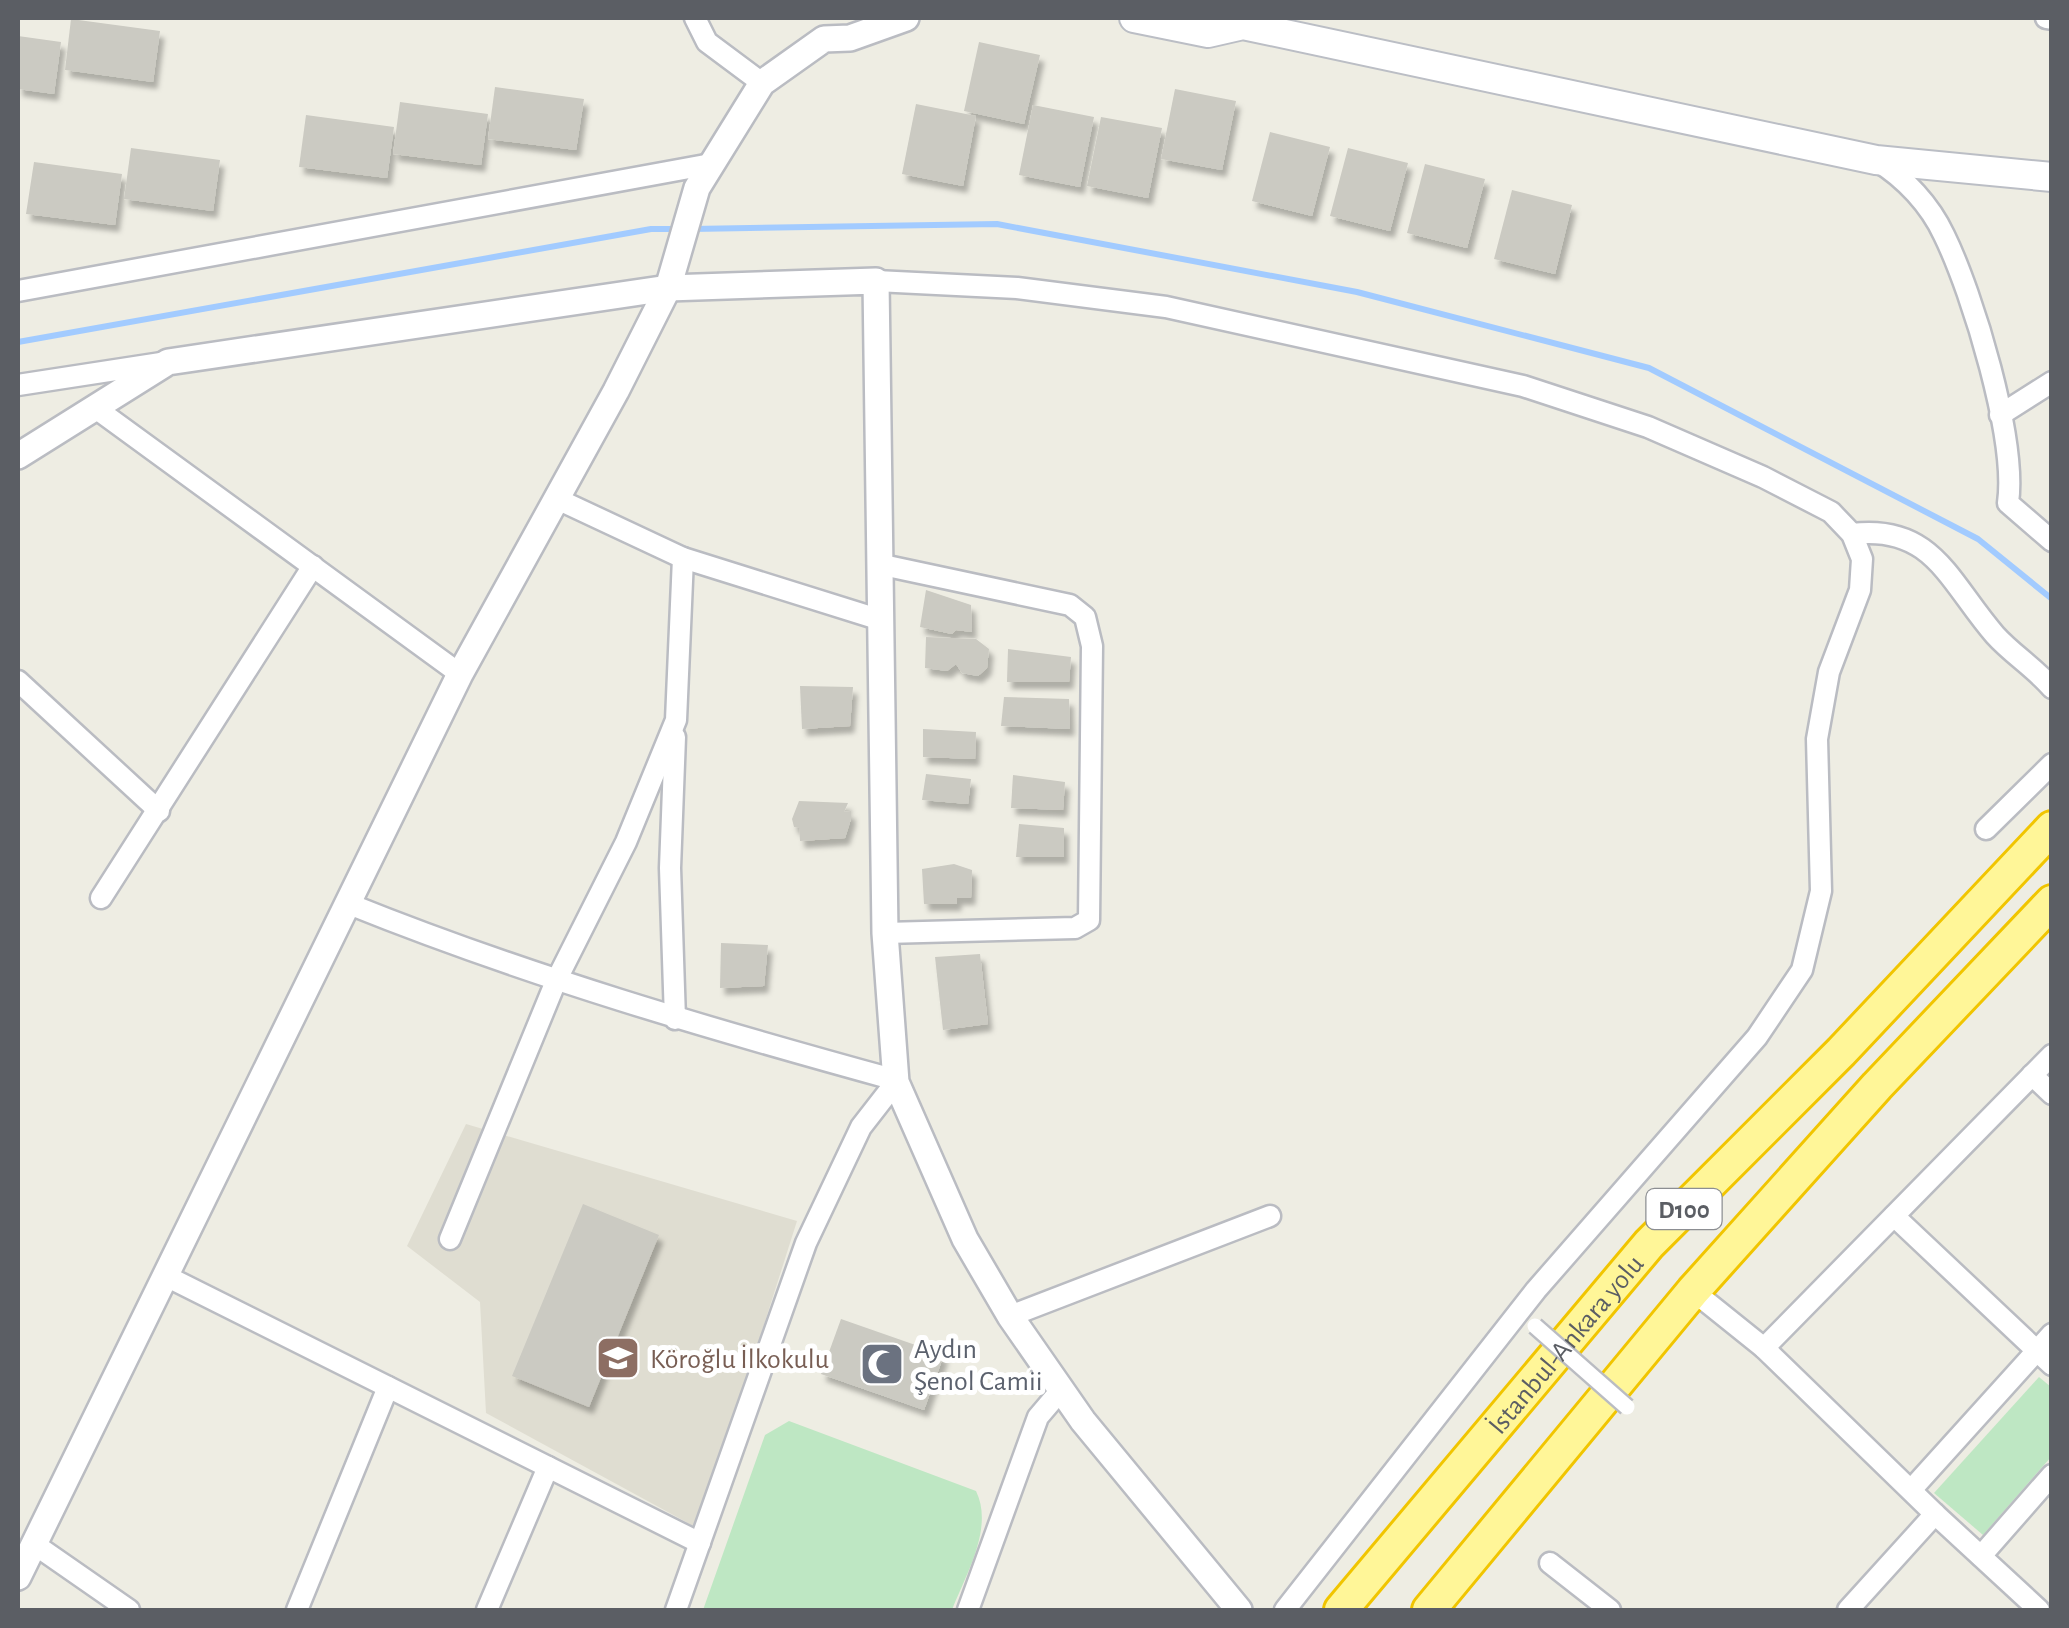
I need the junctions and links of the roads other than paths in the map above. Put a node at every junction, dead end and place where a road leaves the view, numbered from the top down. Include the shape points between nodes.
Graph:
1 (694, 18) edge
2 (906, 18) edge
3 (1134, 18) edge
4 (1253, 22) edge
5 (831, 28) edge
6 (762, 83) junction
7 (1876, 160) junction
8 (711, 164) junction
9 (2052, 178) edge
10 (876, 282) junction
11 (668, 288) junction
12 (18, 291) edge
13 (168, 362) junction
14 (2052, 382) edge
15 (18, 384) edge
16 (94, 407) junction
17 (2000, 415) junction
18 (18, 456) edge
19 (555, 498) junction
20 (1852, 534) junction
21 (2052, 541) edge
22 (683, 558) junction
23 (878, 564) junction
24 (313, 566) junction
25 (881, 620) junction
26 (460, 674) junction
27 (18, 681) edge
28 (2052, 688) edge
29 (676, 720) junction
30 (2052, 764) edge
31 (159, 811) junction
32 (2052, 828) edge
33 (1986, 829) dead end
34 (101, 898) dead end
35 (2052, 902) edge
36 (349, 904) junction
37 (884, 933) junction
38 (556, 980) junction
39 (674, 1019) junction
40 (2052, 1054) edge
41 (2032, 1075) junction
42 (896, 1081) junction
43 (2052, 1094) edge
44 (1270, 1216) dead end
45 (1894, 1216) junction
46 (450, 1239) dead end
47 (166, 1276) junction
48 (1693, 1291) junction
49 (1010, 1316) junction
50 (1534, 1326) dead end
51 (2052, 1334) edge
52 (1764, 1348) junction
53 (2044, 1359) edge
54 (388, 1387) junction
55 (1061, 1390) junction
56 (1627, 1407) dead end
57 (548, 1466) junction
58 (2052, 1475) edge
59 (1911, 1490) junction
60 (1936, 1514) junction
61 (700, 1543) junction
62 (34, 1544) junction
63 (1981, 1556) junction
64 (1550, 1563) dead end
65 (18, 1577) edge
66 (129, 1610) edge
67 (298, 1610) edge
68 (487, 1610) edge
69 (676, 1610) edge
70 (968, 1610) edge
71 (1240, 1610) edge
72 (1285, 1610) edge
73 (1340, 1610) edge
74 (1430, 1610) edge
75 (1610, 1610) edge
76 (1848, 1610) edge
77 (2038, 1610) edge

1 - 6 street via 707,42
2 - 5 street via 850,38
3 - 4 main road via 1208,33
4 - 7 main road
5 - 6 street
6 - 8 street
7 - 9 main road
7 - 17 street via 1900,175 1944,233
8 - 11 street via 697,188
8 - 12 street
10 - 11 street
10 - 20 street via 1017,288 1166,307 1523,386 1648,427 1763,477 1831,512
10 - 23 street
11 - 13 street
11 - 19 street
13 - 15 street
13 - 16 street
14 - 17 street
16 - 18 street
16 - 24 street
17 - 21 street via 2008,504
19 - 22 street
19 - 26 street
20 - 28 street via 1883,530 1920,546 1998,638
20 - 72 street via 1862,559 1860,590 1830,672 1817,739 1821,891 1802,970 1758,1036 1525,1304
22 - 25 street
22 - 29 street
23 - 25 street
23 - 37 street via 1070,605 1085,617 1092,646 1090,920 1076,928
24 - 26 street
24 - 31 street
25 - 37 street
26 - 36 street
27 - 31 street
29 - 38 street via 626,842
29 - 39 street via 670,868
30 - 33 street
31 - 34 street
32 - 73 highway, İstanbul-Ankara yolu / D100 via 1649,1244
35 - 48 highway, D100
36 - 38 street
36 - 47 street
37 - 42 street
38 - 39 street
38 - 46 street
39 - 42 street
40 - 41 street
41 - 43 street
41 - 45 street
42 - 49 street via 965,1239
42 - 61 street via 861,1127 806,1244
44 - 49 street
45 - 52 street
45 - 53 street
47 - 54 street
47 - 62 street
48 - 52 street
48 - 74 highway, D100
49 - 55 street
50 - 56 street, bridge
51 - 53 street
52 - 59 street
53 - 59 street
54 - 57 street
54 - 67 street
55 - 70 street via 1038,1417
55 - 71 street
57 - 61 street
57 - 68 street
58 - 63 street
59 - 60 street
60 - 63 street
60 - 76 street
61 - 69 street
62 - 65 street
62 - 66 street
63 - 77 street
64 - 75 street

